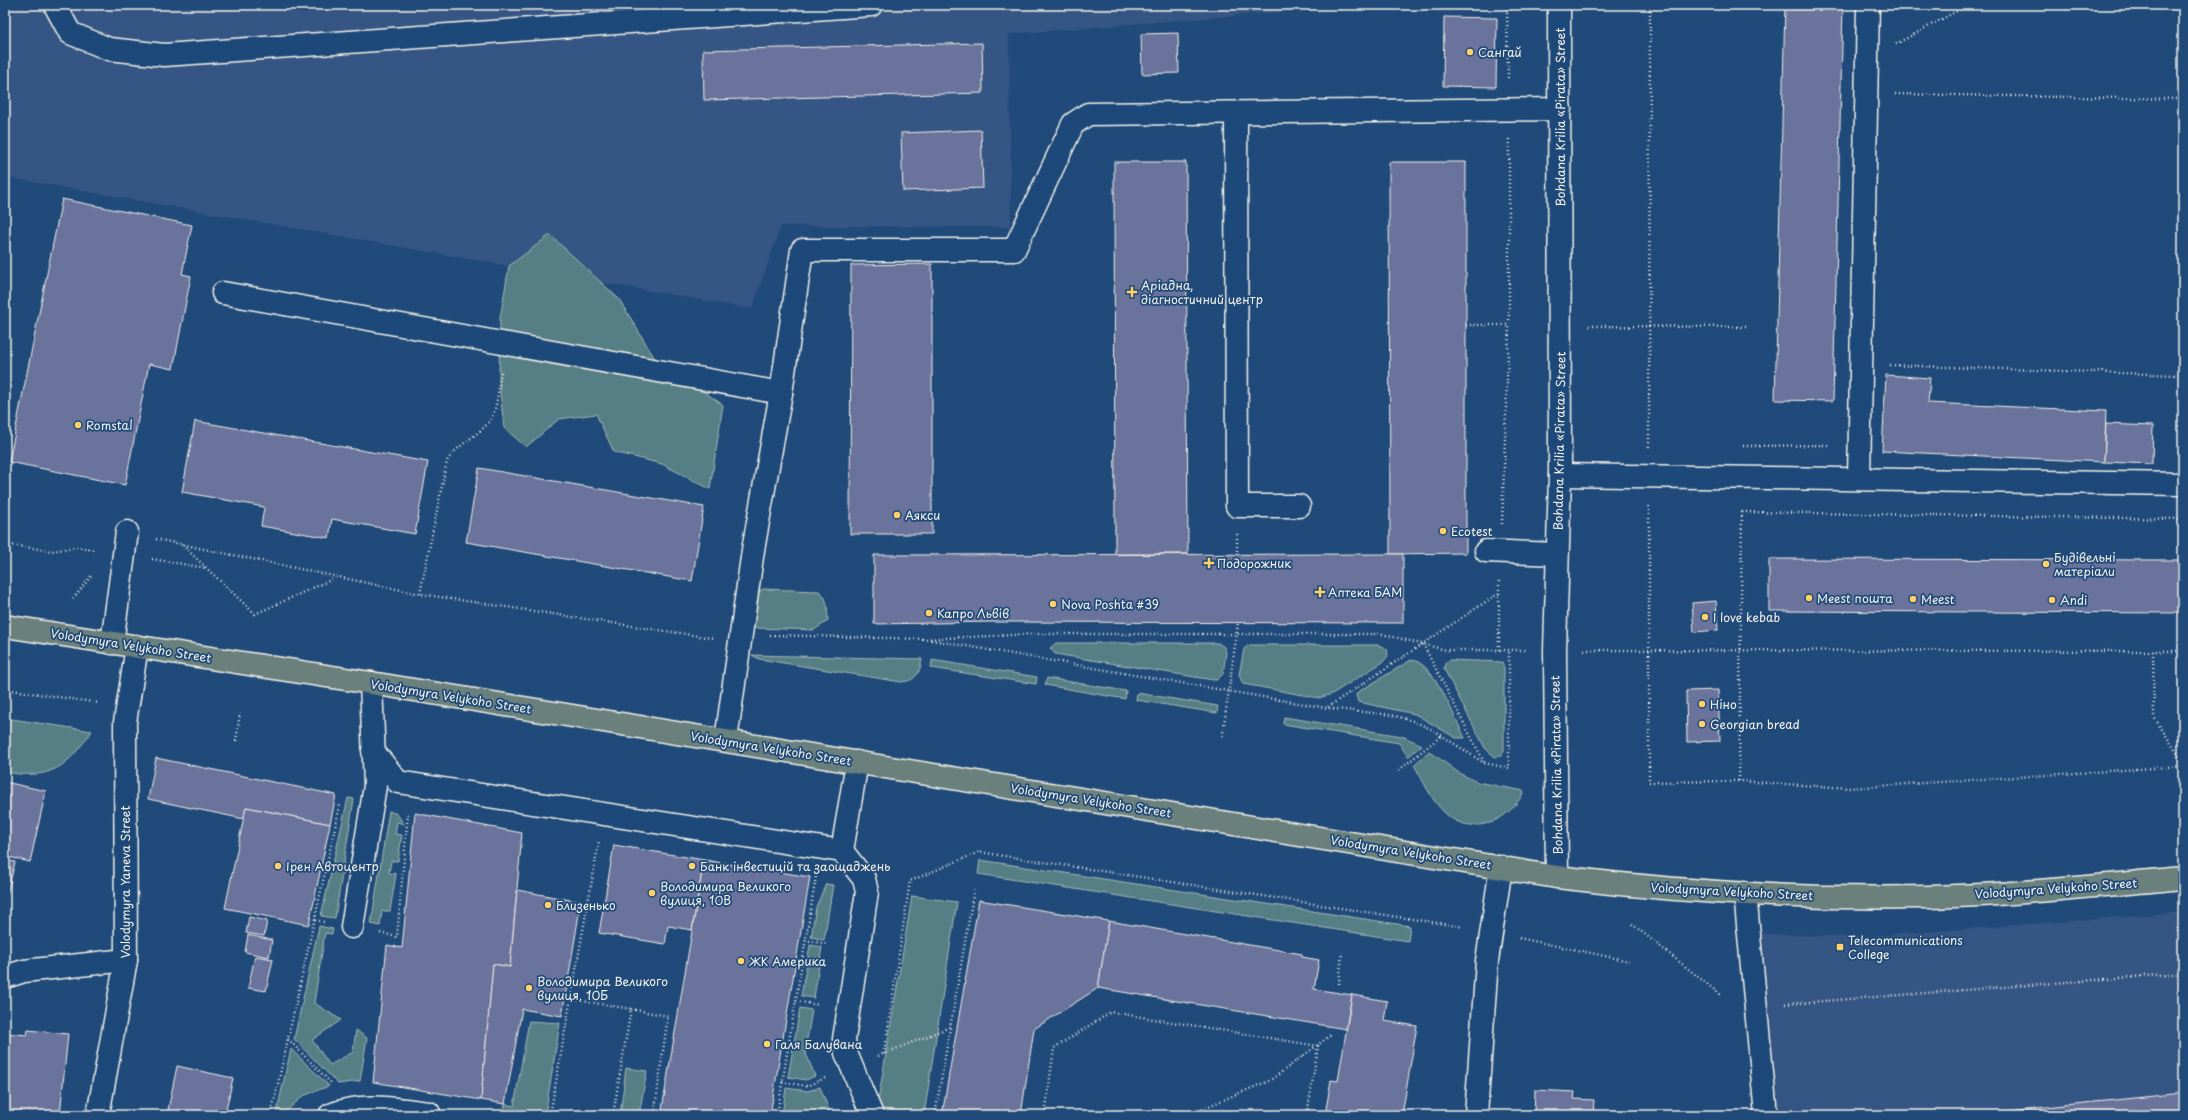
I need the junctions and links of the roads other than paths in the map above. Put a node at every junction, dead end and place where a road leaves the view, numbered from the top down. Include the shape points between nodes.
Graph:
1 (55, 5) edge
2 (859, 5) edge
3 (1559, 5) edge
4 (1868, 5) edge
5 (1560, 109) junction
6 (1236, 113) junction
7 (223, 293) dead end
8 (781, 393) junction
9 (1560, 475) junction
10 (1859, 478) junction
11 (2183, 484) edge
12 (1299, 506) dead end
13 (127, 532) dead end
14 (1493, 551) road end
15 (1557, 554) junction
16 (5, 626) edge
17 (112, 643) junction
18 (138, 647) junction
19 (371, 683) junction
20 (726, 740) junction
21 (373, 751) junction
22 (857, 762) junction
23 (842, 851) junction
24 (1501, 867) junction
25 (1557, 877) junction
26 (2183, 878) edge
27 (1745, 893) junction
28 (352, 927) road end
29 (126, 960) junction
30 (5, 978) edge
31 (429, 1113) dead end
32 (98, 1115) edge
33 (330, 1115) edge
34 (872, 1115) edge
35 (1476, 1115) edge
36 (1766, 1115) edge

1 - 2 street via 70,33 109,49 164,55
3 - 5 street, Bohdana Krilia «Pirata» Street
4 - 10 street
5 - 6 street
5 - 9 street, Bohdana Krilia «Pirata» Street
6 - 8 street via 1088,114 1073,124 1014,250 802,250
6 - 12 street via 1237,506
7 - 8 street
8 - 20 street via 753,550
9 - 10 street
9 - 15 street, Bohdana Krilia «Pirata» Street
10 - 11 street
13 - 17 street
14 - 15 street
15 - 25 street, Bohdana Krilia «Pirata» Street
16 - 17 main road, Volodymyra Velykoho Street
17 - 18 main road, Volodymyra Velykoho Street
18 - 19 main road, Volodymyra Velykoho Street
18 - 29 street, Volodymyra Yaneva Street via 125,722
19 - 20 main road, Volodymyra Velykoho Street
19 - 21 street
20 - 22 main road, Volodymyra Velykoho Street
21 - 23 street via 398,782
21 - 28 street via 375,786
22 - 23 street
22 - 24 main road, Volodymyra Velykoho Street
23 - 34 street via 864,879 867,892 844,1039 846,1053
24 - 25 main road, Volodymyra Velykoho Street
24 - 35 street via 1488,961
25 - 27 main road, Volodymyra Velykoho Street via 1632,886
26 - 27 main road, Volodymyra Velykoho Street via 1981,895 1854,896
27 - 36 street
29 - 30 street via 24,971
29 - 32 street, Volodymyra Yaneva Street
31 - 33 street via 366,1107

